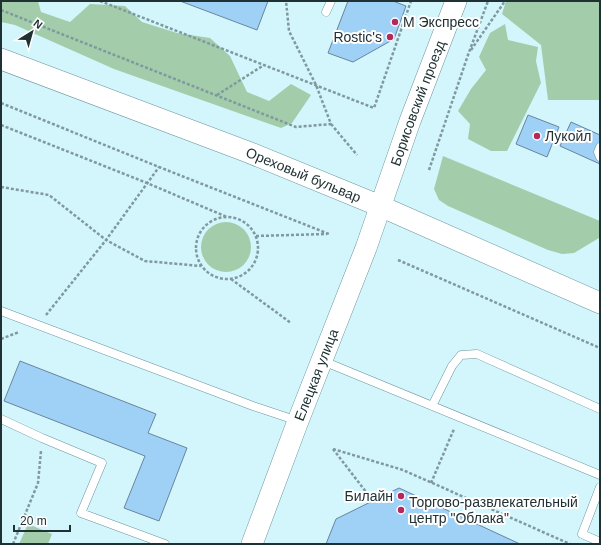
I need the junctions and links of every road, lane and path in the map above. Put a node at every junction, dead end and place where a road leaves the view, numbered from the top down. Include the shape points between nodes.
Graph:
1 (100, 1) edge
2 (286, 1) edge
3 (331, 1) edge
4 (411, 1) edge
5 (456, 1) edge
6 (488, 1) edge
7 (505, 1) edge
8 (1, 10) edge
9 (326, 12) dead end
10 (468, 55) junction
11 (1, 59) edge
12 (264, 65) junction
13 (316, 85) junction
14 (216, 95) junction
15 (1, 103) edge
16 (331, 124) junction
17 (1, 125) edge
18 (600, 147) edge
19 (357, 155) dead end
20 (600, 157) edge
21 (159, 167) junction
22 (429, 170) dead end
23 (147, 183) junction
24 (1, 187) edge
25 (380, 206) junction
26 (227, 217) junction
27 (256, 236) junction
28 (106, 240) junction
29 (398, 260) dead end
30 (201, 266) junction
31 (230, 279) junction
32 (598, 298) edge
33 (1, 311) edge
34 (291, 323) dead end
35 (38, 325) junction
36 (600, 348) edge
37 (322, 361) junction
38 (432, 406) junction
39 (600, 409) edge
40 (459, 417) junction
41 (1, 420) edge
42 (298, 421) junction
43 (42, 438) junction
44 (600, 475) edge
45 (431, 483) junction
46 (600, 487) edge
47 (373, 501) dead end
48 (600, 542) edge
49 (14, 544) edge
50 (165, 544) edge
51 (252, 544) edge
52 (570, 544) edge

1 - 12 path
2 - 13 path via 289,31
3 - 9 lane
4 - 13 path via 374,108
5 - 25 main road, Борисовский проезд
6 - 10 path
7 - 10 path
8 - 14 path
10 - 22 path
11 - 25 main road, Ореховый бульвар via 248,152
12 - 13 path
12 - 14 path
13 - 16 path
14 - 16 path via 296,127
15 - 21 path
16 - 19 path
17 - 23 path
18 - 20 lane
21 - 23 path
21 - 27 path via 329,234
23 - 26 path
23 - 28 path
24 - 28 path via 49,196
25 - 32 main road, Ореховый бульвар
25 - 37 main road, Елецкая улица
26 - 27 path via 244,222
26 - 30 path via 208,222 197,238 195,248
27 - 31 path via 258,246 254,264 240,276
28 - 30 path via 145,261
28 - 35 path
29 - 36 path
30 - 31 path via 214,277
31 - 34 path
33 - 35 lane
35 - 42 lane
37 - 38 lane
37 - 42 main road, Елецкая улица
38 - 39 lane via 452,366 461,355 477,354
38 - 40 lane
40 - 44 lane
40 - 45 path
41 - 43 lane
42 - 51 main road, Елецкая улица
43 - 49 path via 38,483
43 - 50 lane via 102,463 81,513
45 - 47 path via 403,470 333,449
45 - 52 path
46 - 48 lane via 582,534

